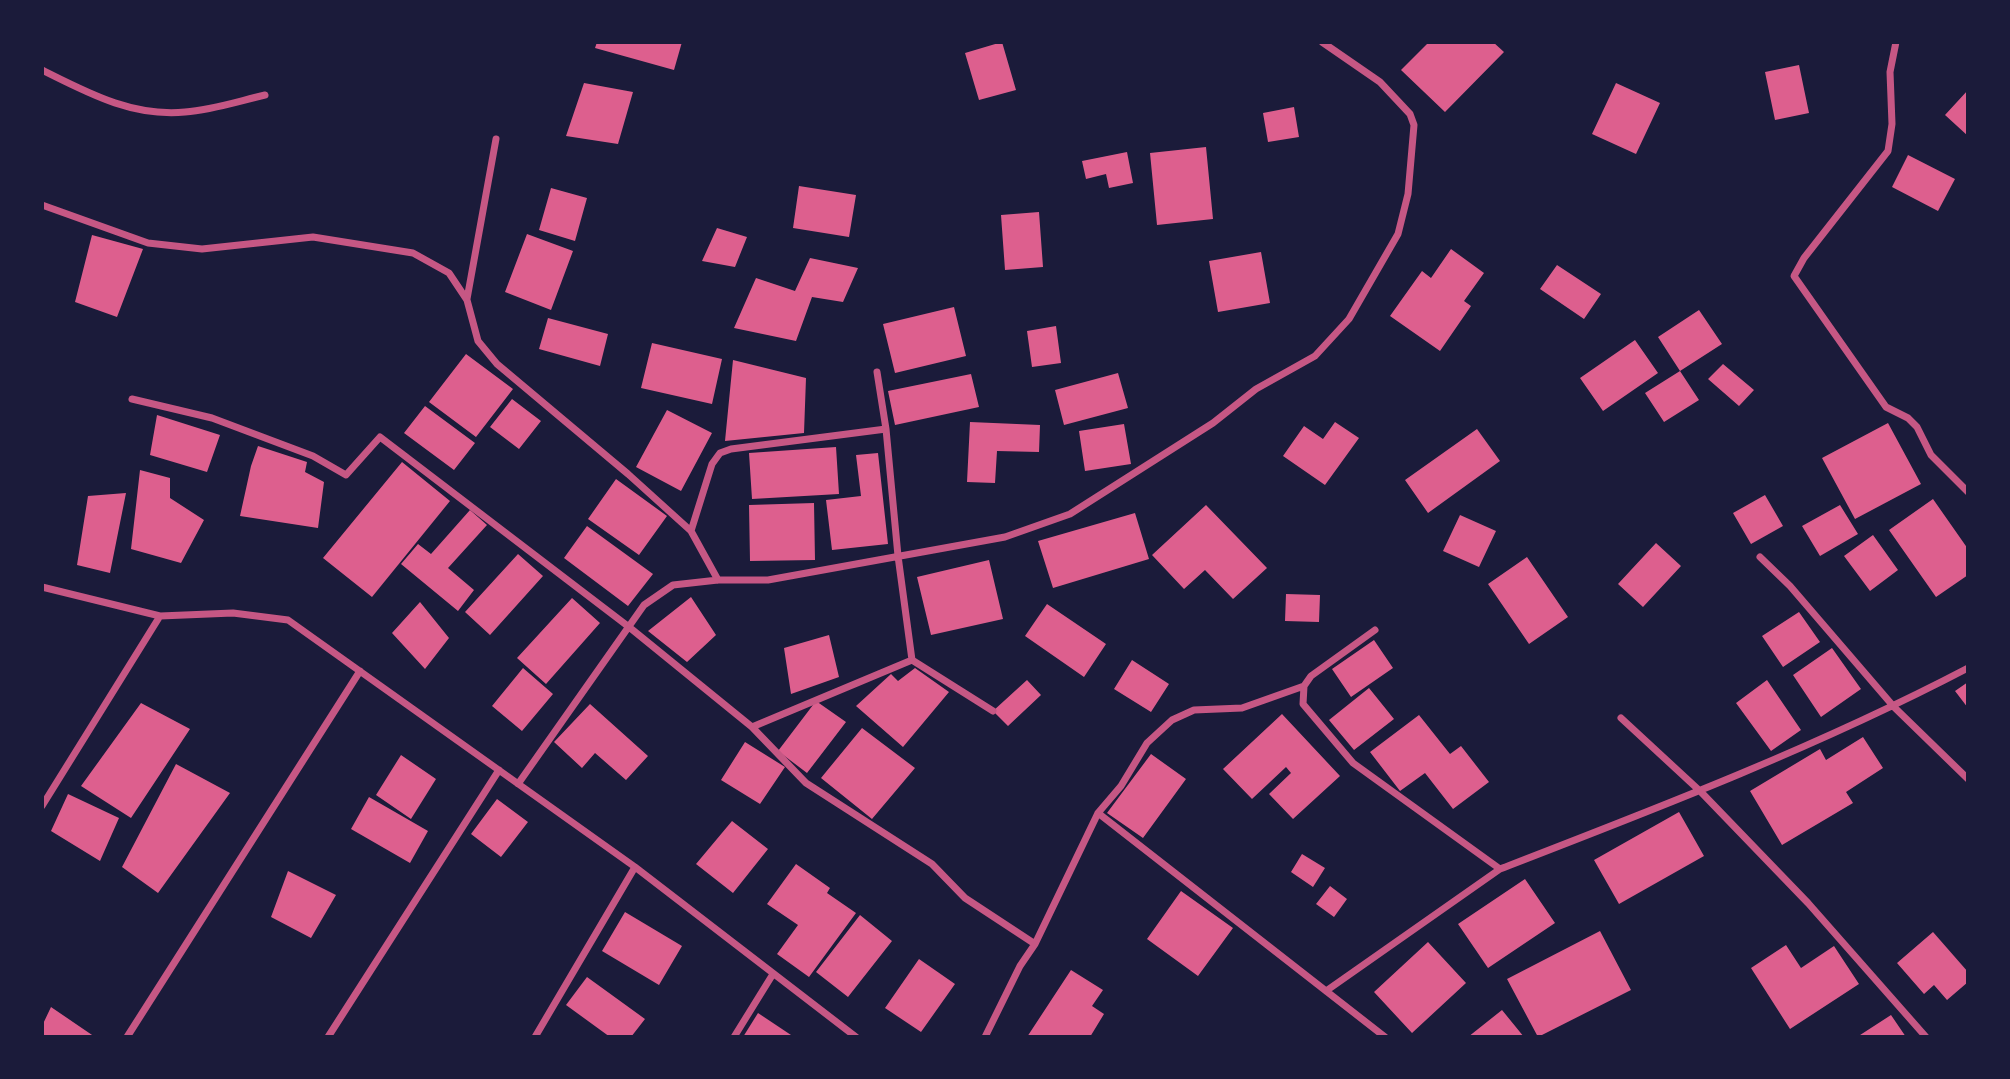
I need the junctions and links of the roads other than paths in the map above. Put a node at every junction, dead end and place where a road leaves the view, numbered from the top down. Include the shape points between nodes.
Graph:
1 (1322, 42) edge
2 (1896, 42) edge
3 (42, 70) edge
4 (265, 95) dead end
5 (496, 139) dead end
6 (42, 205) edge
7 (467, 300) junction
8 (877, 372) dead end
9 (132, 399) dead end
10 (886, 429) junction
11 (1968, 492) edge
12 (691, 531) junction
13 (898, 556) junction
14 (1760, 557) dead end
15 (718, 580) junction
16 (42, 587) edge
17 (160, 616) junction
18 (629, 627) junction
19 (1375, 630) dead end
20 (912, 660) junction
21 (1968, 668) edge
22 (360, 671) junction
23 (1304, 685) junction
24 (1894, 707) junction
25 (993, 711) dead end
26 (1621, 718) dead end
27 (752, 727) junction
28 (499, 770) junction
29 (1968, 779) edge
30 (518, 784) junction
31 (1701, 792) junction
32 (42, 806) edge
33 (1098, 813) junction
34 (635, 867) junction
35 (1500, 869) junction
36 (1035, 944) junction
37 (773, 974) junction
38 (1326, 991) junction
39 (127, 1037) edge
40 (328, 1037) edge
41 (535, 1037) edge
42 (734, 1037) edge
43 (856, 1037) edge
44 (985, 1037) edge
45 (1385, 1037) edge
46 (1926, 1037) edge

1 - 13 street via 1380,82 1410,114 1414,125 1408,194 1398,234 1349,320 1315,356 1256,389 1213,423 1070,514 1005,537
2 - 11 street via 1890,72 1888,151 1794,276 1886,407 1917,427 1931,455
3 - 4 street via 134,110 185,113
5 - 7 street
6 - 7 street via 148,243 202,249 313,237 413,253 449,273
7 - 12 street via 478,341 497,364
8 - 10 street
9 - 18 street via 212,418 313,456 346,475 380,437
10 - 12 street via 720,453 712,464
10 - 13 street
12 - 15 street
13 - 15 street via 768,580
13 - 20 street
14 - 24 street
15 - 18 street via 673,585 644,606
16 - 17 street
17 - 22 street via 233,614 288,620
17 - 32 street
18 - 27 street
18 - 30 street
19 - 23 street
20 - 25 street
20 - 27 street
21 - 24 street
22 - 28 street
22 - 39 street
23 - 33 street via 1242,708 1194,710 1172,720 1147,743
23 - 35 street via 1303,704 1353,764
24 - 29 street
24 - 31 street
26 - 31 street
27 - 36 street via 806,783 932,864 965,898
28 - 30 street
28 - 40 street
30 - 34 street
31 - 35 street
31 - 46 street via 1808,903
33 - 36 street
33 - 38 street
34 - 37 street
34 - 41 street
35 - 38 street
36 - 44 street
37 - 42 street
37 - 43 street
38 - 45 street

